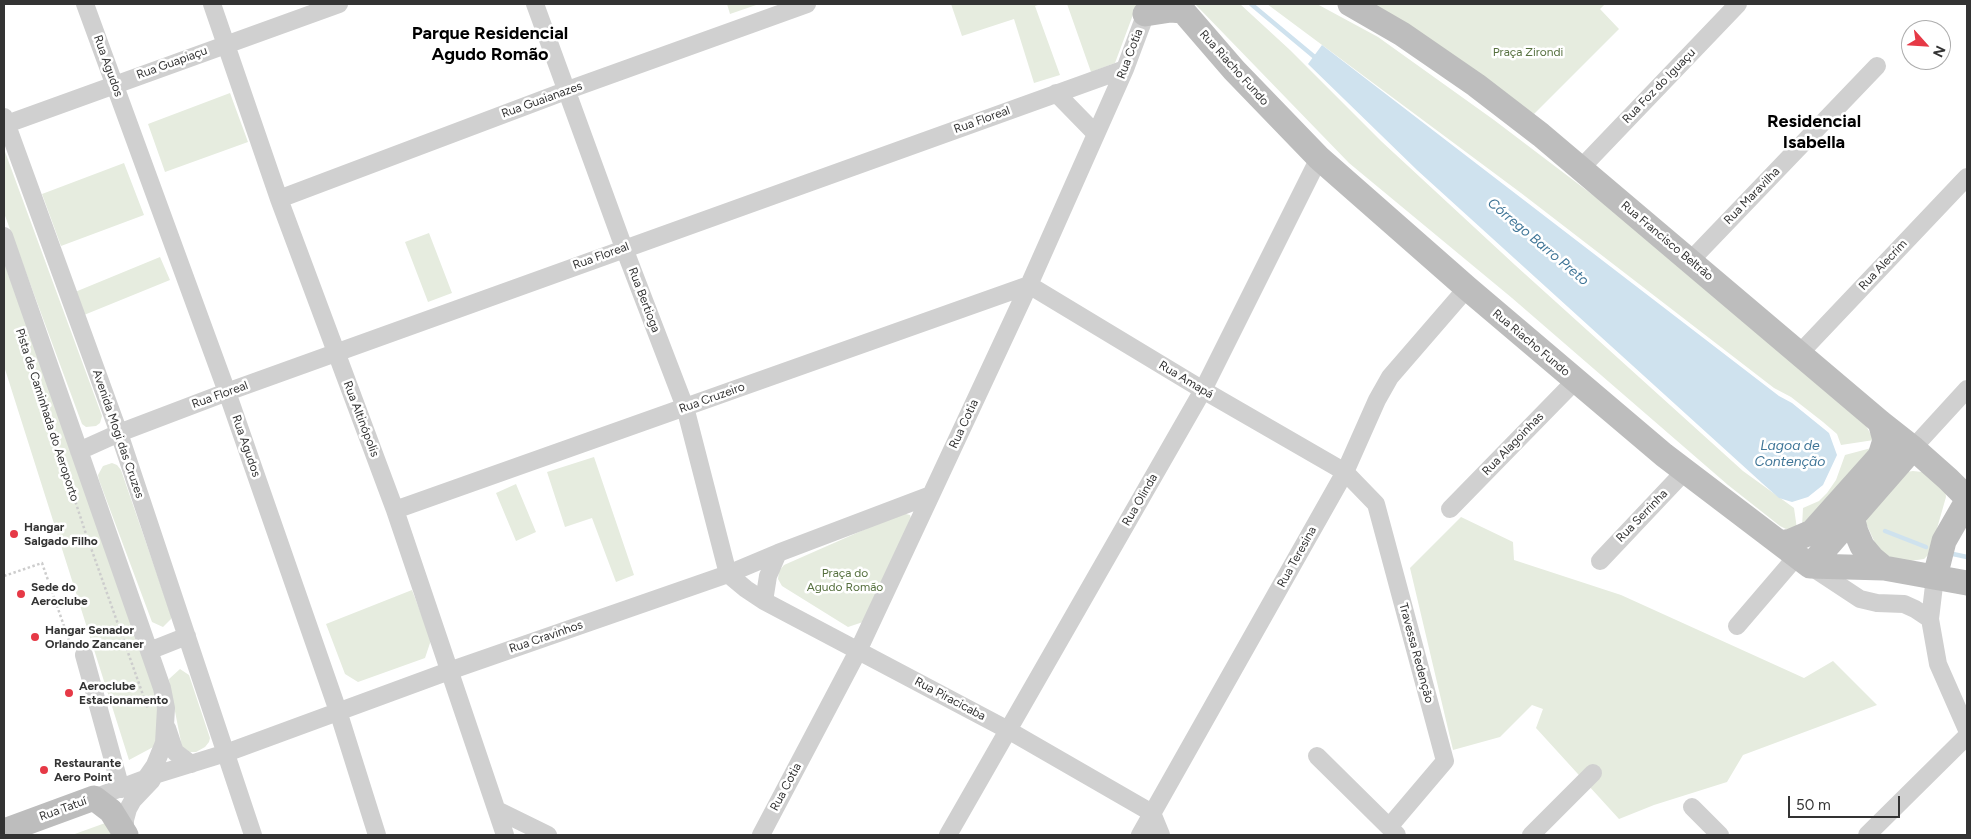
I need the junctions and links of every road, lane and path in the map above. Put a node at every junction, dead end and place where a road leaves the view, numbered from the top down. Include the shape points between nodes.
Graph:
1 (85, 4) edge
2 (212, 4) edge
3 (339, 4) edge
4 (535, 4) edge
5 (807, 4) edge
6 (1350, 4) edge
7 (1738, 4) edge
8 (1180, 7) edge
9 (1148, 9) edge
10 (226, 44) junction
11 (1877, 66) dead end
12 (1125, 69) junction
13 (114, 84) junction
14 (568, 90) junction
15 (1056, 93) junction
16 (5, 122) edge
17 (1096, 134) junction
18 (1318, 158) junction
19 (1581, 168) junction
20 (1967, 176) edge
21 (279, 199) junction
22 (4, 236) edge
23 (624, 248) junction
24 (1690, 261) junction
25 (1029, 285) junction
26 (1467, 288) junction
27 (336, 353) junction
28 (1800, 354) junction
29 (30, 362) dead end
30 (1576, 380) junction
31 (1967, 389) edge
32 (1203, 390) junction
33 (227, 392) junction
34 (685, 407) junction
35 (1880, 422) junction
36 (119, 433) junction
37 (1913, 448) junction
38 (78, 451) junction
39 (1685, 471) junction
40 (1345, 472) junction
41 (1950, 473) edge
42 (931, 495) junction
43 (1967, 500) edge
44 (1450, 509) dead end
45 (395, 510) junction
46 (1852, 517) junction
47 (1944, 541) junction
48 (778, 552) junction
49 (1796, 555) junction
50 (1600, 561) dead end
51 (1884, 568) junction
52 (728, 574) junction
53 (4, 576) edge
54 (1935, 577) junction
55 (1967, 583) edge
56 (764, 601) junction
57 (1930, 619) junction
58 (1737, 626) dead end
59 (187, 636) junction
60 (149, 651) junction
61 (858, 651) junction
62 (85, 658) joint
63 (449, 671) junction
64 (338, 711) junction
65 (158, 719) junction
66 (1008, 730) junction
67 (1967, 730) edge
68 (1967, 736) edge
69 (226, 753) junction
70 (1317, 756) dead end
71 (191, 764) junction
72 (1592, 773) dead end
73 (152, 776) junction
74 (121, 789) junction
75 (94, 798) junction
76 (1692, 807) dead end
77 (497, 810) junction
78 (1152, 813) junction
79 (4, 831) edge
80 (1393, 831) edge
81 (125, 834) edge
82 (253, 835) edge
83 (377, 835) edge
84 (505, 835) edge
85 (548, 835) edge
86 (761, 835) edge
87 (948, 835) edge
88 (1140, 835) edge
89 (1161, 835) edge
90 (1531, 835) edge
91 (1720, 835) edge
92 (1866, 835) edge

1 - 13 street, Rua Agudos
2 - 10 street, Rua Altinópolis
3 - 10 street, Rua Guapiaçu
4 - 14 street, Rua Bertioga
5 - 14 street, Rua Guaianazes
6 - 19 main road, Rua Francisco Beltrão via 1402,34 1476,86
7 - 19 street, Rua Foz do Iguaçu
8 - 9 main road
8 - 18 main road, Rua Riacho Fundo via 1234,70
9 - 12 street, Rua Cotia
10 - 13 street, Rua Guapiaçu
10 - 21 street, Rua Altinópolis
11 - 24 street, Rua Maravilha
12 - 15 street, Rua Floreal
12 - 17 street, Rua Cotia
13 - 16 street, Rua Guapiaçu
13 - 33 street, Rua Agudos
14 - 21 street, Rua Guaianazes
14 - 23 street, Rua Bertioga
15 - 17 street
15 - 23 street, Rua Floreal
16 - 36 street, Avenida Mogi das Cruzes
17 - 25 street, Rua Cotia
18 - 26 main road, Rua Riacho Fundo
18 - 32 street, Rua Olinda
19 - 24 main road, Rua Francisco Beltrão
20 - 28 street, Rua Alecrim
21 - 27 street, Rua Altinópolis
22 - 38 street
23 - 27 street, Rua Floreal
23 - 34 street, Rua Bertioga
24 - 28 main road, Rua Francisco Beltrão
25 - 32 street, Rua Amapá
25 - 34 street, Rua Cruzeiro
25 - 42 street, Rua Cotia
26 - 30 main road, Rua Riacho Fundo
26 - 40 street, Rua Teresina via 1390,377
27 - 33 street, Rua Floreal
27 - 45 street, Rua Altinópolis
28 - 35 main road, Rua Francisco Beltrão
29 - 65 path, Pista de Caminhada do Aeroporto via 85,531
30 - 39 main road, Rua Riacho Fundo
30 - 44 street, Rua Alagoinhas
31 - 37 street
32 - 40 street, Rua Amapá
32 - 66 street, Rua Olinda
33 - 36 street, Rua Floreal
33 - 64 street, Rua Agudos
34 - 45 street, Rua Cruzeiro
34 - 52 street, Rua Bertioga
35 - 37 main road, Rua Francisco Beltrão
35 - 49 main road via 1885,440 1880,456 1812,532 1791,541
36 - 38 street, Rua Floreal
36 - 59 street, Avenida Mogi das Cruzes
37 - 41 main road, Rua Francisco Beltrão
37 - 46 main road
38 - 60 street
39 - 49 main road, Rua Riacho Fundo
39 - 50 street, Rua Serrinha
40 - 78 street, Rua Teresina
40 - 80 street, Travessa Redenção via 1376,504 1445,761
41 - 43 main road, Rua Francisco Beltrão
41 - 47 main road
42 - 48 street, Rua Cravinhos
42 - 61 street, Rua Cotia
43 - 47 main road
45 - 63 street, Rua Altinópolis
46 - 49 main road
46 - 51 main road via 1862,546
47 - 54 main road
48 - 52 street, Rua Cravinhos
48 - 56 street via 768,576
49 - 51 main road
49 - 57 street, Rua Riacho Fundo via 1860,599 1904,604
49 - 58 street
51 - 54 main road
52 - 56 street, Rua Piracicaba
52 - 63 street, Rua Cravinhos
53 - 62 path via 42,563 76,664
54 - 55 main road
54 - 57 street
56 - 61 street, Rua Piracicaba
57 - 67 street via 1938,664
59 - 60 street
59 - 69 street, Avenida Mogi das Cruzes
60 - 65 street via 166,708
61 - 66 street, Rua Piracicaba
61 - 86 street, Rua Cotia
62 - 74 street
63 - 64 street, Rua Cravinhos
63 - 77 street, Rua Altinópolis
64 - 69 street, Rua Cravinhos
64 - 83 street, Rua Agudos
65 - 71 street via 175,752
65 - 73 street via 164,743
66 - 78 street, Rua Piracicaba
66 - 87 street, Rua Olinda
68 - 92 street
69 - 71 street, Rua Cravinhos
69 - 82 street, Avenida Mogi das Cruzes
70 - 80 street
71 - 73 street, Rua Cravinhos
72 - 90 street
73 - 74 street, Rua Cravinhos
73 - 81 street, Rua Cravinhos via 128,808
74 - 75 street, Rua Cravinhos
75 - 79 main road, Rua Tatuí
75 - 81 main road via 111,811
76 - 91 street
77 - 84 street, Rua Altinópolis
77 - 85 street
78 - 88 street, Rua Teresina
78 - 89 street

